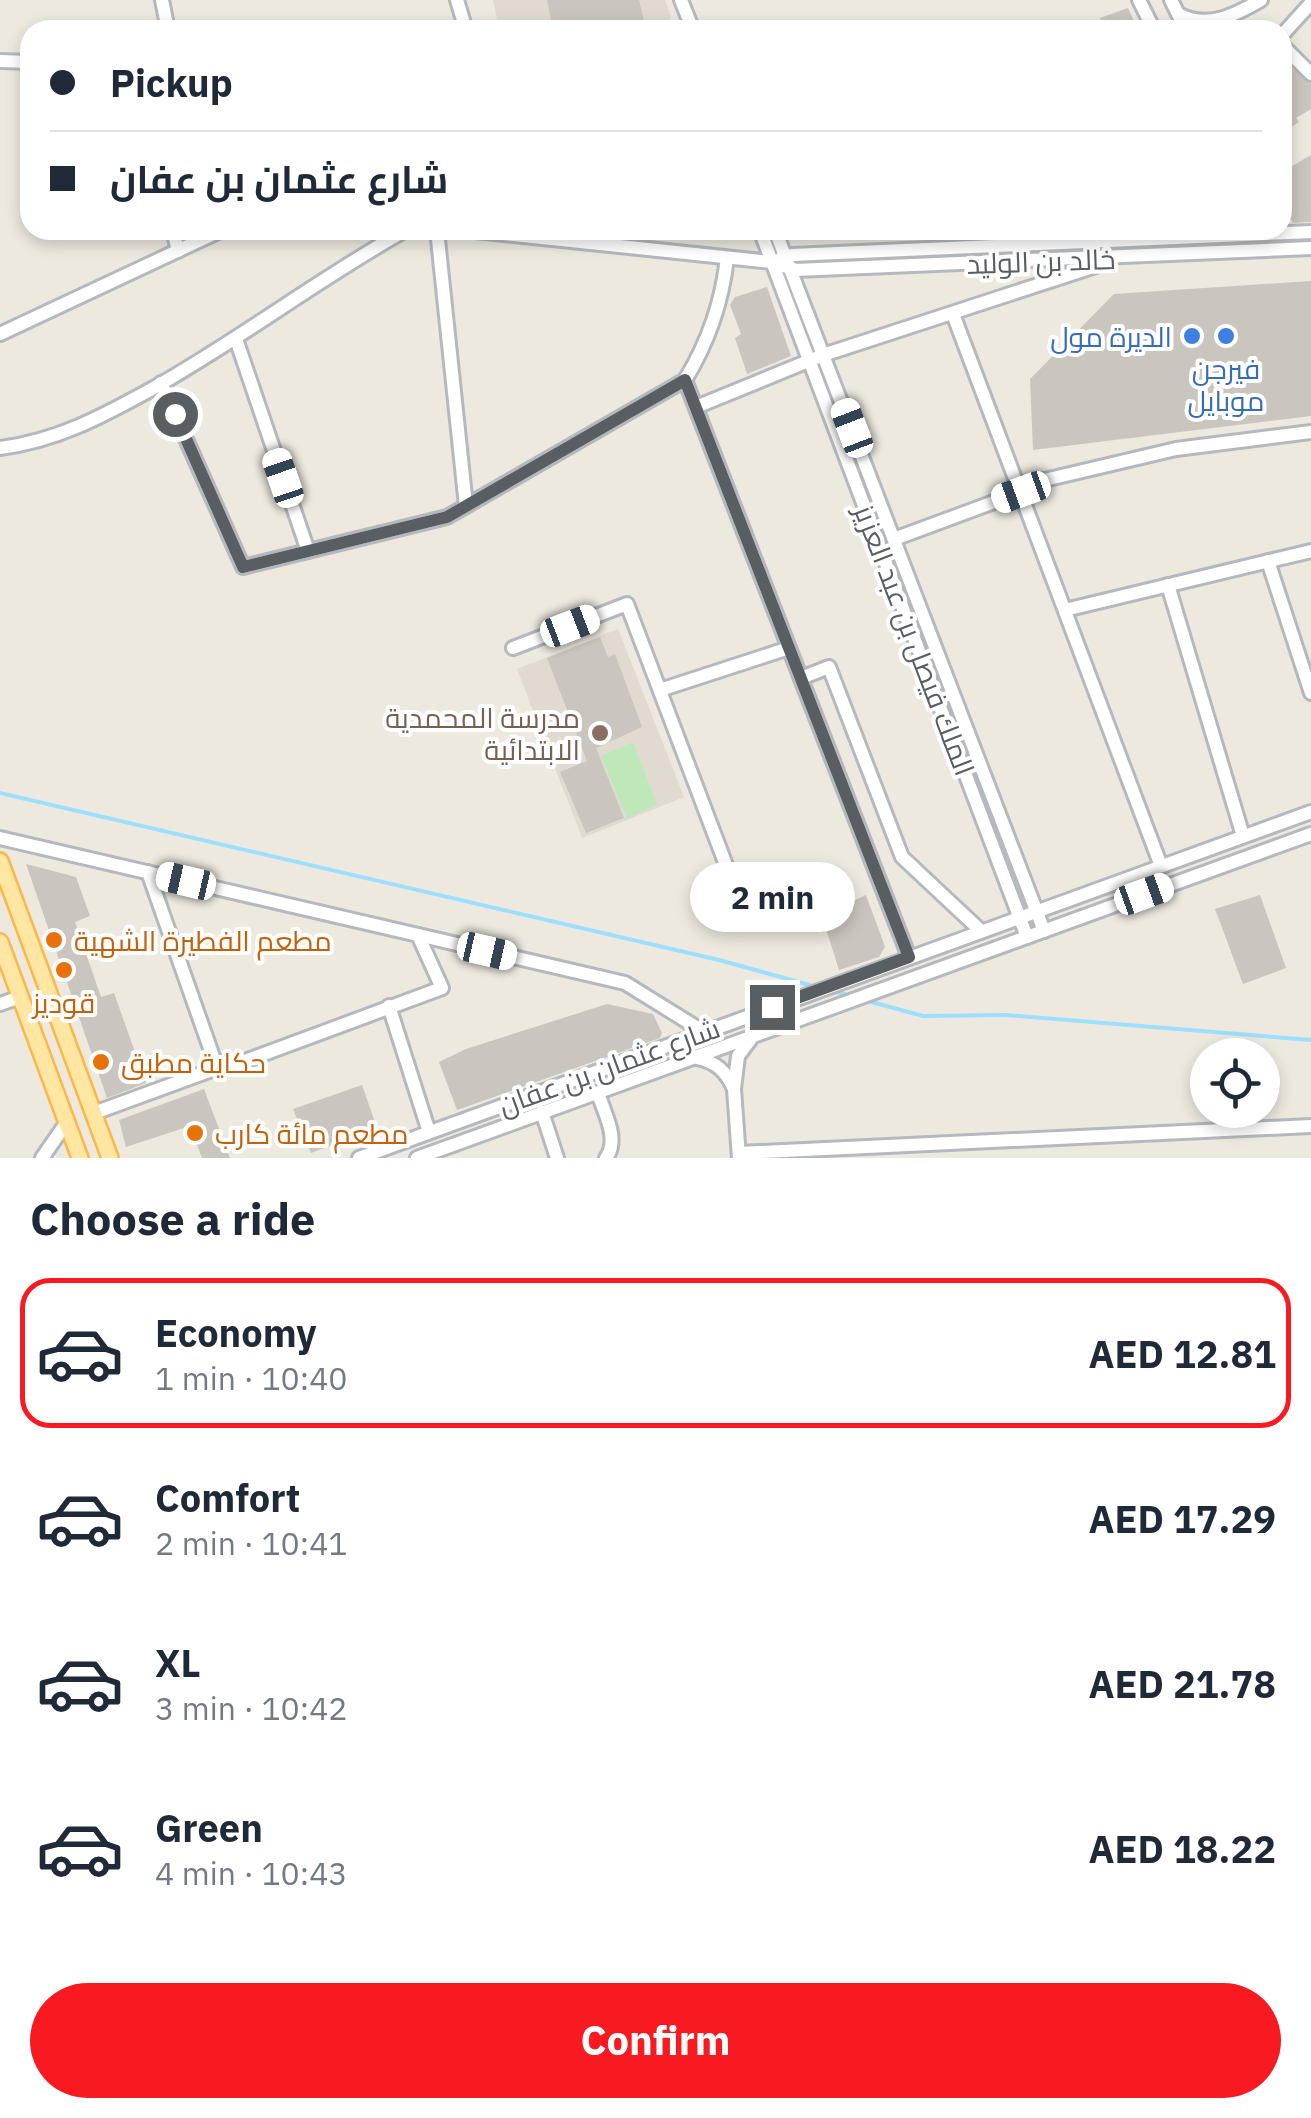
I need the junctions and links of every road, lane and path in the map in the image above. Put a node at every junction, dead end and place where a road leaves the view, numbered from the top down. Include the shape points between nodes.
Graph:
1 (1171, 0) edge
2 (1262, 0) edge
3 (1311, 4) edge
4 (1238, 13) junction
5 (1178, 14) junction
6 (1181, 20) edge
7 (1194, 20) edge
8 (1208, 20) edge
9 (1234, 20) edge
10 (1292, 25) edge
11 (1292, 54) edge
12 (1311, 74) edge
13 (175, 240) edge
14 (200, 240) edge
15 (390, 240) edge
16 (439, 240) edge
17 (560, 240) edge
18 (764, 240) edge
19 (780, 240) edge
20 (1142, 240) edge
21 (1311, 248) edge
22 (178, 250) junction
23 (728, 258) junction
24 (1118, 258) junction
25 (772, 262) junction
26 (788, 262) junction
27 (953, 314) junction
28 (0, 334) edge
29 (236, 339) junction
30 (823, 355) junction
31 (809, 361) junction
32 (685, 380) junction
33 (162, 384) junction
34 (696, 407) junction
35 (1311, 432) edge
36 (0, 448) edge
37 (1020, 489) junction
38 (466, 506) junction
39 (894, 539) junction
40 (308, 551) junction
41 (1311, 551) edge
42 (1268, 561) junction
43 (1168, 586) junction
44 (1065, 610) junction
45 (513, 648) dead end
46 (789, 648) junction
47 (800, 678) junction
48 (660, 690) junction
49 (1311, 693) edge
50 (1311, 812) edge
51 (1311, 834) edge
52 (1244, 836) junction
53 (0, 838) edge
54 (0, 862) edge
55 (1161, 866) junction
56 (148, 872) junction
57 (1036, 910) junction
58 (1020, 916) junction
59 (748, 922) dead end
60 (981, 931) junction
61 (1044, 931) junction
62 (418, 935) junction
63 (1028, 937) junction
64 (0, 942) edge
65 (909, 957) junction
66 (20, 997) junction
67 (0, 1004) edge
68 (389, 1006) junction
69 (704, 1032) junction
70 (755, 1035) junction
71 (694, 1058) junction
72 (218, 1068) junction
73 (734, 1089) junction
74 (598, 1093) junction
75 (542, 1112) junction
76 (94, 1113) junction
77 (67, 1122) junction
78 (1311, 1126) edge
79 (429, 1132) junction
80 (739, 1156) edge
81 (42, 1158) edge
82 (80, 1158) edge
83 (110, 1158) edge
84 (359, 1158) edge
85 (417, 1158) edge
86 (557, 1158) edge
87 (606, 1158) edge

1 - 5 street
2 - 4 street
3 - 10 street
4 - 8 street
4 - 9 street
5 - 6 street
5 - 7 street
11 - 12 street
13 - 22 street
14 - 22 street
15 - 29 street
16 - 38 street
17 - 23 street, خالد بن الوليد
18 - 25 street, الملك فيصل بن عبد العزيز
19 - 26 street, الملك فيصل بن عبد العزيز
20 - 26 street, خالد بن الوليد
21 - 24 street, خالد بن الوليد
22 - 28 street
23 - 25 street, خالد بن الوليد
23 - 32 street via 707,344
24 - 26 street, خالد بن الوليد
24 - 27 street
25 - 26 street, خالد بن الوليد
25 - 31 street, الملك فيصل بن عبد العزيز
26 - 30 street, الملك فيصل بن عبد العزيز
27 - 30 street
27 - 37 street
29 - 33 street
29 - 40 street
30 - 31 street
30 - 39 street, الملك فيصل بن عبد العزيز
31 - 34 street
31 - 58 street, الملك فيصل بن عبد العزيز
32 - 34 street
32 - 38 street
33 - 36 street via 55,437
33 - 40 street via 243,567
34 - 46 street
35 - 37 street via 1176,449
37 - 39 street
37 - 44 street
38 - 40 street via 447,517
39 - 57 street, الملك فيصل بن عبد العزيز
41 - 42 street
42 - 43 street
42 - 49 street
43 - 44 street
43 - 52 street
44 - 55 street
45 - 48 street via 627,604
46 - 47 street
46 - 48 street
47 - 60 street via 828,667 902,857
47 - 65 street
48 - 59 street
50 - 52 street, شارع عثمان بن عفان
51 - 61 street, شارع عثمان بن عفان
52 - 55 street, شارع عثمان بن عفان
53 - 56 street
54 - 76 main road
55 - 57 street, شارع عثمان بن عفان
56 - 62 street
56 - 72 street
57 - 58 street, شارع عثمان بن عفان
57 - 61 street, الملك فيصل بن عبد العزيز
58 - 60 street, شارع عثمان بن عفان
58 - 63 street, الملك فيصل بن عبد العزيز
60 - 65 street, شارع عثمان بن عفان
61 - 63 street, شارع عثمان بن عفان
62 - 68 street via 442,988
62 - 69 street via 625,983
63 - 70 street, شارع عثمان بن عفان
64 - 66 main road
65 - 69 street, شارع عثمان بن عفان
66 - 67 street
66 - 77 main road
68 - 72 street
68 - 79 street
69 - 79 street, شارع عثمان بن عفان
70 - 71 street, شارع عثمان بن عفان
70 - 73 street via 738,1056
71 - 73 street via 728,1074
71 - 74 street, شارع عثمان بن عفان
72 - 76 street
73 - 80 street
74 - 75 street, شارع عثمان بن عفان
74 - 87 street via 613,1139
75 - 85 street, شارع عثمان بن عفان
75 - 86 street
76 - 83 main road
77 - 81 street
77 - 82 main road
78 - 80 street
79 - 84 street, شارع عثمان بن عفان

